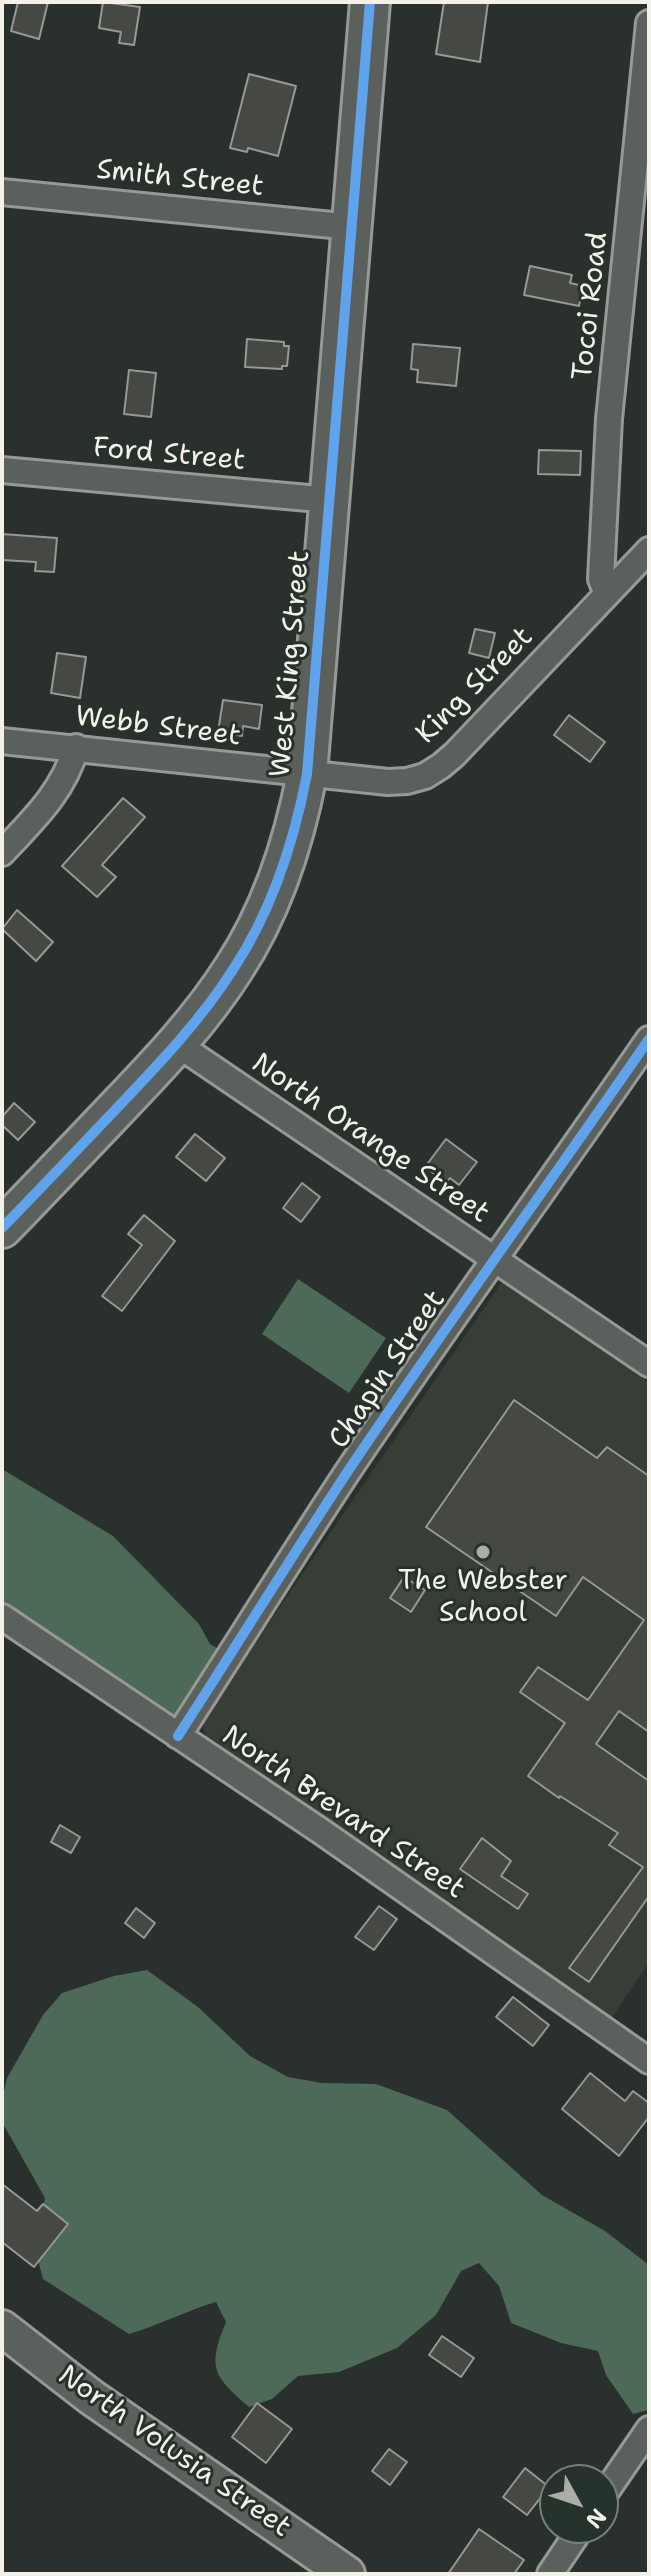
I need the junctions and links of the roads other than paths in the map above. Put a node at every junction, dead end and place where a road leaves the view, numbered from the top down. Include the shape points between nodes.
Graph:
1 (370, 2) edge
2 (649, 23) edge
3 (2, 192) edge
4 (352, 227) junction
5 (2, 470) edge
6 (330, 500) junction
7 (649, 550) edge
8 (607, 594) junction
9 (2, 741) edge
10 (76, 747) junction
11 (307, 774) junction
12 (2, 853) edge
13 (649, 1039) edge
14 (177, 1044) junction
15 (2, 1228) edge
16 (493, 1259) junction
17 (649, 1364) edge
18 (2, 1617) edge
19 (178, 1736) junction
20 (649, 2061) edge
21 (2, 2328) edge
22 (649, 2429) edge
23 (619, 2473) edge
24 (570, 2544) edge
25 (347, 2574) edge
26 (550, 2574) edge

1 - 4 main road, West King Street
2 - 8 street, Tocoi Road via 609,419 601,579
3 - 4 street, Smith Street
4 - 6 main road, West King Street
5 - 6 street, Ford Street
6 - 11 main road, West King Street
7 - 8 street, King Street
8 - 11 street, King Street via 441,766 425,776 388,782
9 - 10 street, Webb Street
10 - 11 street, Webb Street
10 - 12 street via 60,786
11 - 14 main road, West King Street via 289,849 260,921 236,966
13 - 16 street, Chapin Street
14 - 15 main road, West King Street
14 - 16 street, North Orange Street
16 - 17 street, North Orange Street
16 - 19 street, Chapin Street
18 - 19 street, North Brevard Street
19 - 20 street, North Brevard Street
21 - 25 main road, North Volusia Street via 91,2397
22 - 23 street
24 - 26 street

